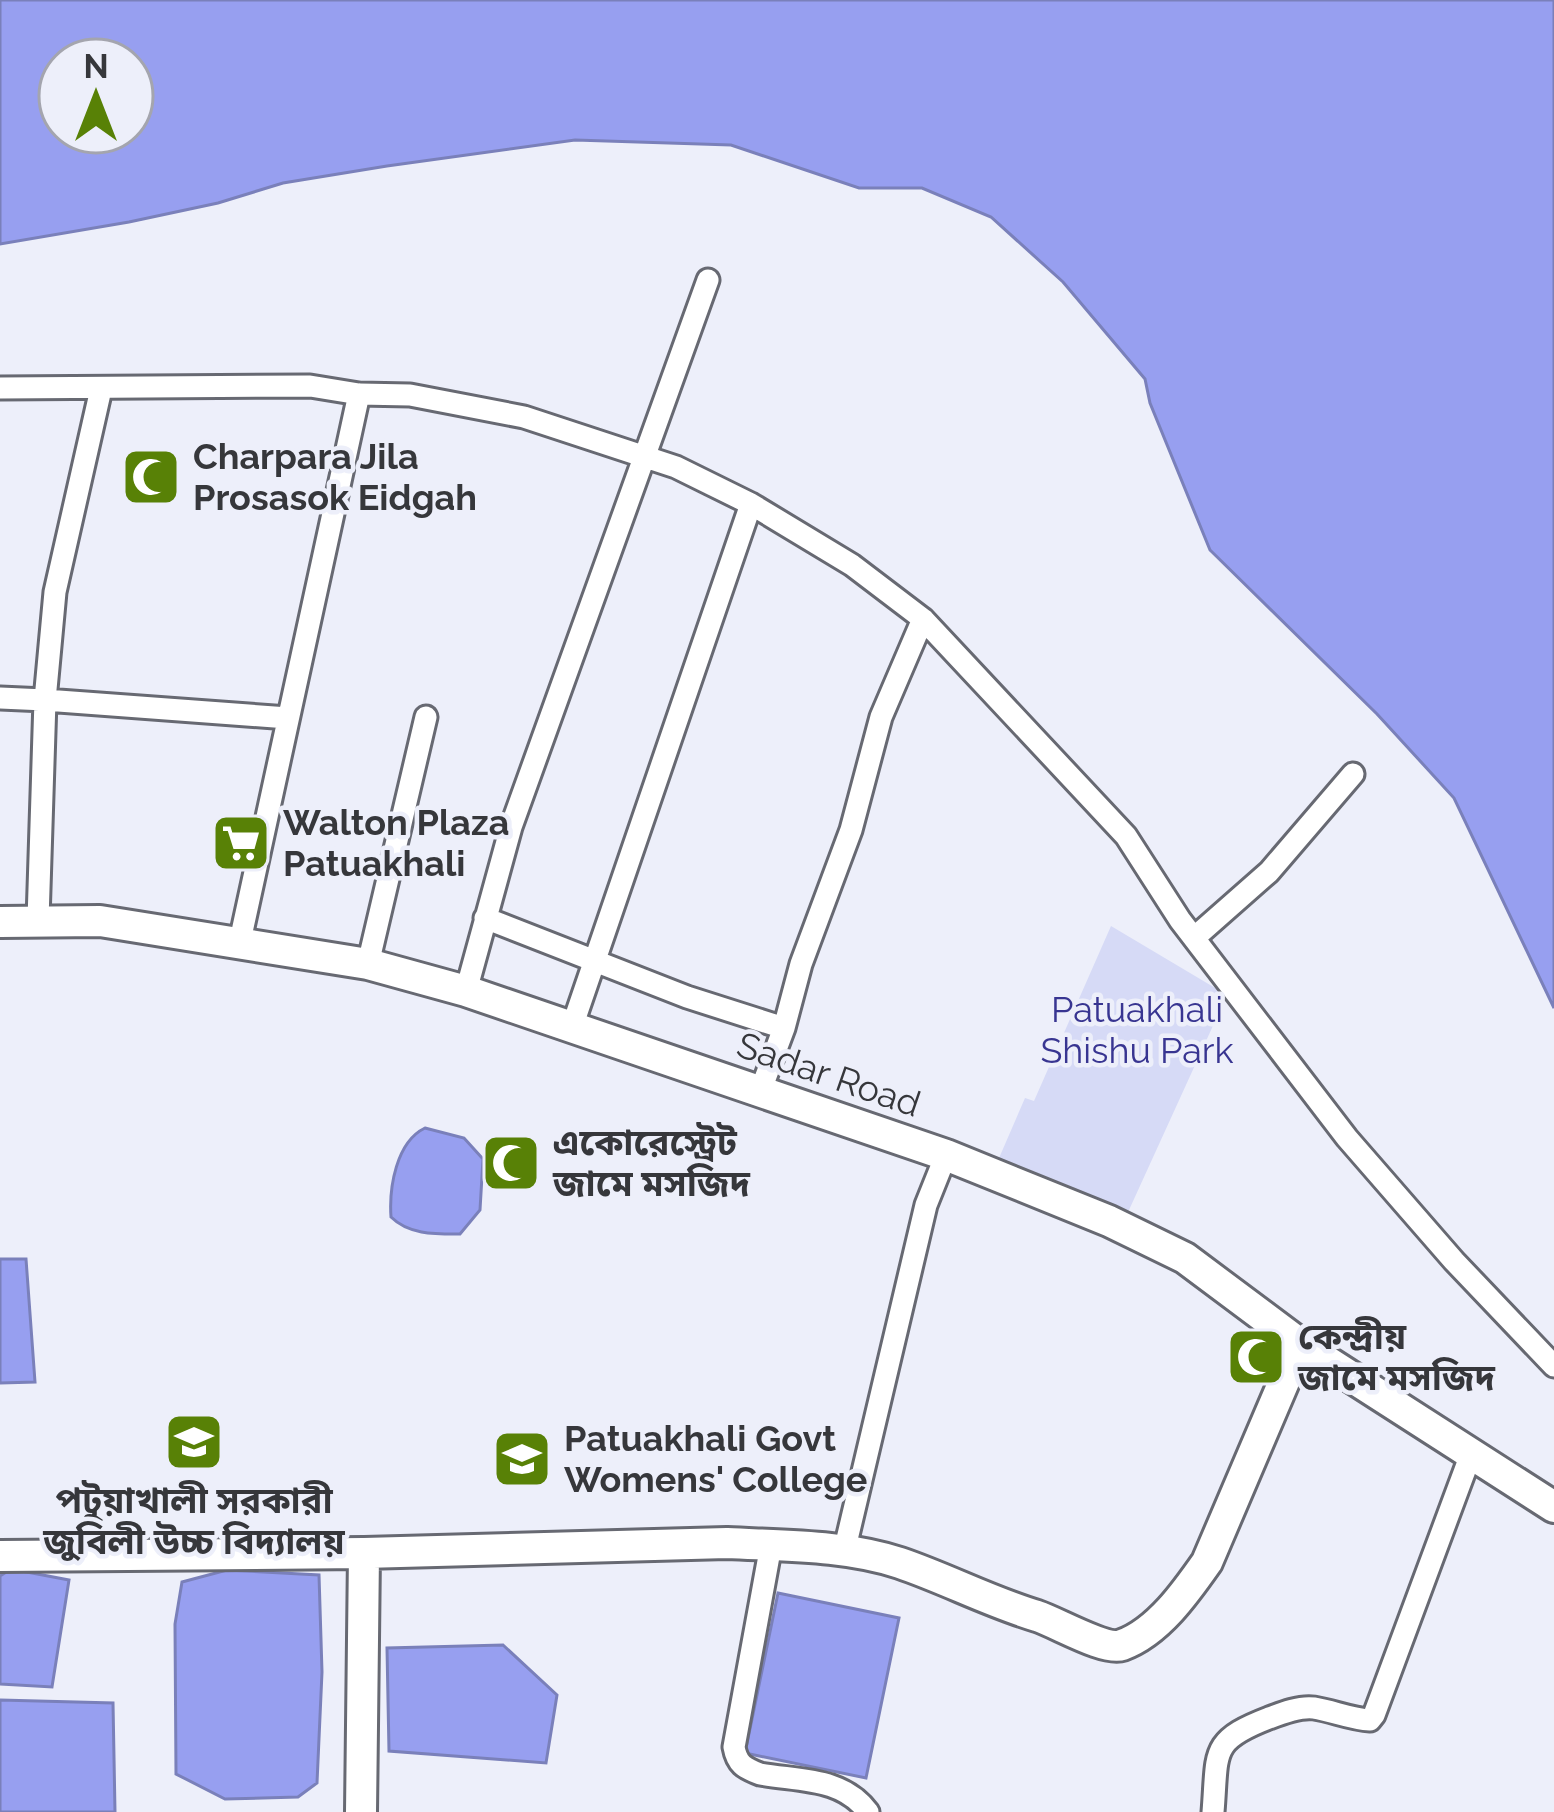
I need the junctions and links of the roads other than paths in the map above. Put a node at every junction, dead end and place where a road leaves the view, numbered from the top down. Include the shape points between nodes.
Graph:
1 (708, 280) dead end
2 (0, 388) edge
3 (101, 389) junction
4 (359, 394) junction
5 (646, 457) junction
6 (751, 504) junction
7 (923, 619) junction
8 (0, 698) edge
9 (46, 700) junction
10 (426, 716) dead end
11 (288, 718) junction
12 (1353, 774) dead end
13 (485, 918) junction
14 (38, 920) junction
15 (0, 922) edge
16 (1194, 938) junction
17 (240, 941) junction
18 (596, 962) junction
19 (368, 964) junction
20 (466, 991) junction
21 (572, 1027) junction
22 (784, 1028) junction
23 (760, 1091) junction
24 (946, 1155) junction
25 (1300, 1344) junction
26 (1554, 1366) edge
27 (1471, 1454) junction
28 (1554, 1507) edge
29 (771, 1545) junction
30 (844, 1552) junction
31 (364, 1553) junction
32 (0, 1556) edge
33 (361, 1812) edge
34 (868, 1812) edge
35 (1213, 1812) edge

1 - 5 street
2 - 3 street
3 - 4 street via 310,386
3 - 9 street via 55,592
4 - 5 street via 410,395 524,417
4 - 11 street
5 - 6 street
5 - 13 street
6 - 7 street
6 - 18 street
7 - 16 street via 1126,836
7 - 22 street via 881,717
8 - 9 street
9 - 11 street
9 - 14 street
10 - 19 street
11 - 17 street
12 - 16 street via 1269,872
13 - 18 street
13 - 20 street
14 - 15 street, Sadar Road
14 - 17 street, Sadar Road
16 - 26 street via 1346,1138
17 - 19 street, Sadar Road
18 - 21 street
18 - 22 street
19 - 20 street, Sadar Road
20 - 21 street, Sadar Road
21 - 23 street, Sadar Road
22 - 23 street
23 - 24 street, Sadar Road
24 - 25 street, Sadar Road via 1185,1258
24 - 30 street via 926,1205
25 - 27 street, Sadar Road
25 - 30 street via 1207,1562 1157,1621 1119,1646 898,1562
27 - 28 street, Sadar Road
27 - 35 street via 1374,1715 1309,1707 1227,1736
29 - 30 street
29 - 31 street
29 - 34 street via 736,1758 760,1774 839,1786
31 - 32 street
31 - 33 street

